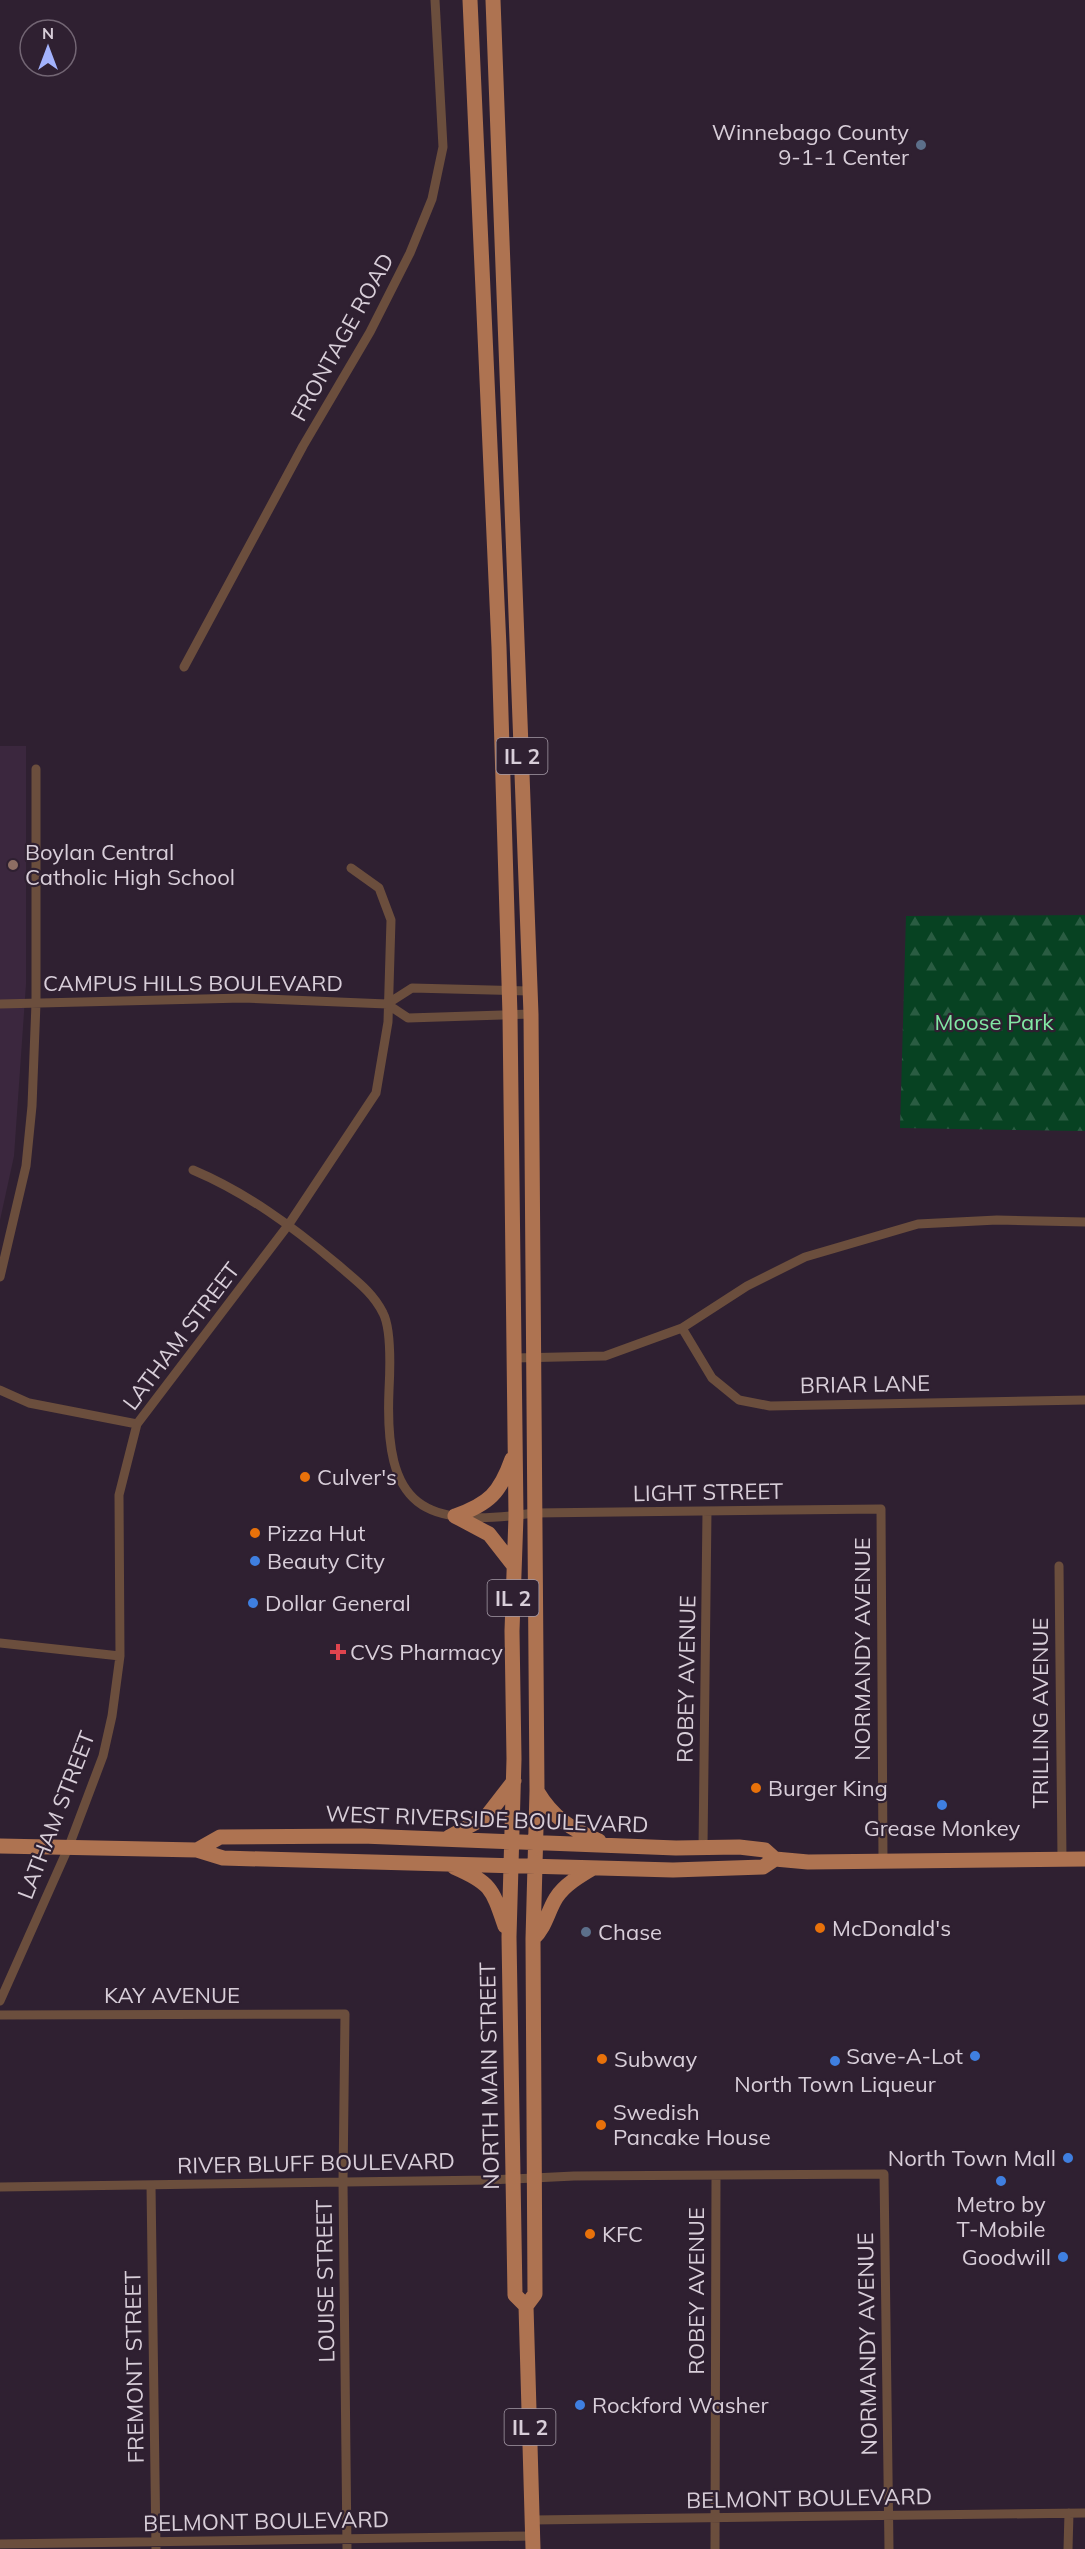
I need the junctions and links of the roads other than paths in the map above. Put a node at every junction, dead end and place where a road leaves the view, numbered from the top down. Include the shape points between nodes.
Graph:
1 (435, 0) edge
2 (470, 0) edge
3 (493, 0) edge
4 (184, 667) dead end
5 (36, 769) dead end
6 (351, 868) dead end
7 (509, 990) junction
8 (530, 991) junction
9 (36, 1003) junction
10 (0, 1004) edge
11 (387, 1004) junction
12 (531, 1014) junction
13 (510, 1015) junction
14 (193, 1170) dead end
15 (1085, 1222) edge
16 (289, 1224) junction
17 (0, 1277) edge
18 (682, 1328) junction
19 (535, 1356) junction
20 (514, 1358) junction
21 (0, 1390) edge
22 (1085, 1400) edge
23 (137, 1424) junction
24 (515, 1451) junction
25 (881, 1509) joint
26 (707, 1511) junction
27 (534, 1513) junction
28 (455, 1516) junction
29 (516, 1516) junction
30 (514, 1566) junction
31 (1059, 1566) dead end
32 (0, 1643) edge
33 (120, 1656) junction
34 (514, 1782) junction
35 (537, 1791) junction
36 (446, 1838) junction
37 (510, 1840) junction
38 (536, 1842) junction
39 (0, 1846) edge
40 (69, 1846) junction
41 (610, 1846) junction
42 (703, 1847) junction
43 (197, 1850) junction
44 (775, 1859) junction
45 (1062, 1859) junction
46 (1085, 1859) edge
47 (883, 1861) junction
48 (448, 1864) junction
49 (509, 1865) junction
50 (535, 1866) junction
51 (593, 1868) junction
52 (509, 1936) junction
53 (533, 1939) junction
54 (0, 2001) edge
55 (345, 2014) joint
56 (0, 2015) edge
57 (884, 2174) joint
58 (716, 2177) junction
59 (536, 2179) junction
60 (513, 2180) junction
61 (343, 2182) junction
62 (151, 2185) junction
63 (0, 2187) edge
64 (526, 2306) junction
65 (1068, 2513) junction
66 (1085, 2513) edge
67 (889, 2517) junction
68 (533, 2520) junction
69 (715, 2520) junction
70 (533, 2543) edge
71 (0, 2544) edge
72 (347, 2544) edge
73 (156, 2545) edge
74 (715, 2549) edge
75 (889, 2549) edge
76 (1068, 2549) edge

1 - 4 street, FRONTAGE ROAD via 443,147 432,199 370,332 303,446
2 - 7 main road, IL 2 via 498,624
3 - 8 main road, IL 2
5 - 9 street
6 - 11 street, LATHAM STREET via 379,888 391,920
7 - 8 street
7 - 11 street via 412,988
7 - 13 main road, IL 2
8 - 12 main road, IL 2
9 - 10 street, CAMPUS HILLS BOULEVARD
9 - 11 street, CAMPUS HILLS BOULEVARD via 243,998
9 - 17 street via 26,1166
11 - 13 street, CAMPUS HILLS BOULEVARD via 408,1018
11 - 16 street, LATHAM STREET via 388,1022 376,1094
12 - 13 street, CAMPUS HILLS BOULEVARD
12 - 19 main road, IL 2
13 - 20 main road, IL 2
14 - 16 street, LIGHT STREET via 228,1185
15 - 18 street via 997,1220 918,1224 806,1257 747,1286
16 - 23 street, LATHAM STREET
16 - 28 street, LIGHT STREET via 368,1290 384,1315 393,1464 417,1503
18 - 19 street via 604,1356
18 - 22 street, BRIAR LANE via 712,1378 739,1400 770,1406
19 - 20 street
19 - 27 main road, IL 2
20 - 24 main road, IL 2
21 - 23 street via 28,1403
23 - 33 street, LATHAM STREET via 119,1495
24 - 28 main road via 501,1487 479,1507
24 - 29 main road, IL 2
25 - 26 street, LIGHT STREET
25 - 47 street, NORMANDY AVENUE
26 - 27 street, LIGHT STREET
26 - 42 street, ROBEY AVENUE
27 - 29 street, LIGHT STREET
27 - 35 main road, IL 2
28 - 29 street, LIGHT STREET
28 - 30 main road via 489,1534
29 - 30 main road, IL 2
30 - 34 main road, IL 2
31 - 45 street, TRILLING AVENUE
32 - 33 street
33 - 40 street, LATHAM STREET via 103,1756
34 - 36 main road via 486,1817
34 - 37 main road, IL 2
35 - 38 main road, IL 2
35 - 41 main road via 558,1820
36 - 37 main road, WEST RIVERSIDE BOULEVARD
36 - 43 main road, WEST RIVERSIDE BOULEVARD via 220,1837
37 - 38 main road, WEST RIVERSIDE BOULEVARD
37 - 49 main road, NORTH MAIN STREET / IL 2
38 - 41 main road, WEST RIVERSIDE BOULEVARD
38 - 50 main road, NORTH MAIN STREET / IL 2
39 - 40 main road, WEST RIVERSIDE BOULEVARD
40 - 43 main road, WEST RIVERSIDE BOULEVARD
40 - 54 street, LATHAM STREET
41 - 42 main road, WEST RIVERSIDE BOULEVARD
42 - 44 main road, WEST RIVERSIDE BOULEVARD via 765,1850
43 - 48 main road, WEST RIVERSIDE BOULEVARD via 223,1858
44 - 47 main road, WEST RIVERSIDE BOULEVARD
44 - 51 main road, WEST RIVERSIDE BOULEVARD via 763,1867 747,1868
45 - 46 main road, WEST RIVERSIDE BOULEVARD
45 - 47 main road, WEST RIVERSIDE BOULEVARD
48 - 49 main road, WEST RIVERSIDE BOULEVARD
48 - 52 main road via 493,1891
49 - 50 main road, WEST RIVERSIDE BOULEVARD
49 - 52 main road, NORTH MAIN STREET / IL 2
50 - 51 main road, WEST RIVERSIDE BOULEVARD
50 - 53 main road, NORTH MAIN STREET / IL 2
51 - 53 main road via 579,1875 557,1897 544,1928
52 - 60 main road, NORTH MAIN STREET / IL 2
53 - 59 main road, NORTH MAIN STREET / IL 2
55 - 56 street, KAY AVENUE
55 - 61 street, LOUISE STREET
57 - 58 street, RIVER BLUFF BOULEVARD
57 - 67 street, NORMANDY AVENUE
58 - 59 street, RIVER BLUFF BOULEVARD
58 - 69 street, ROBEY AVENUE
59 - 60 street, RIVER BLUFF BOULEVARD
59 - 64 main road, NORTH MAIN STREET / IL 2 via 535,2294
60 - 61 street, RIVER BLUFF BOULEVARD
60 - 64 main road, NORTH MAIN STREET / IL 2 via 515,2295
61 - 62 street, RIVER BLUFF BOULEVARD
61 - 72 street, LOUISE STREET
62 - 63 street, RIVER BLUFF BOULEVARD
62 - 73 street, FREMONT STREET
64 - 68 main road, NORTH MAIN STREET / IL 2
65 - 66 street, BELMONT BOULEVARD
65 - 67 street, BELMONT BOULEVARD
65 - 76 street
67 - 69 street, BELMONT BOULEVARD
67 - 75 street, NORMANDY AVENUE
68 - 69 street, BELMONT BOULEVARD
68 - 70 main road, NORTH MAIN STREET / IL 2
69 - 74 street, ROBEY AVENUE
70 - 72 street, BELMONT BOULEVARD
71 - 73 street, BELMONT BOULEVARD
72 - 73 street, BELMONT BOULEVARD

